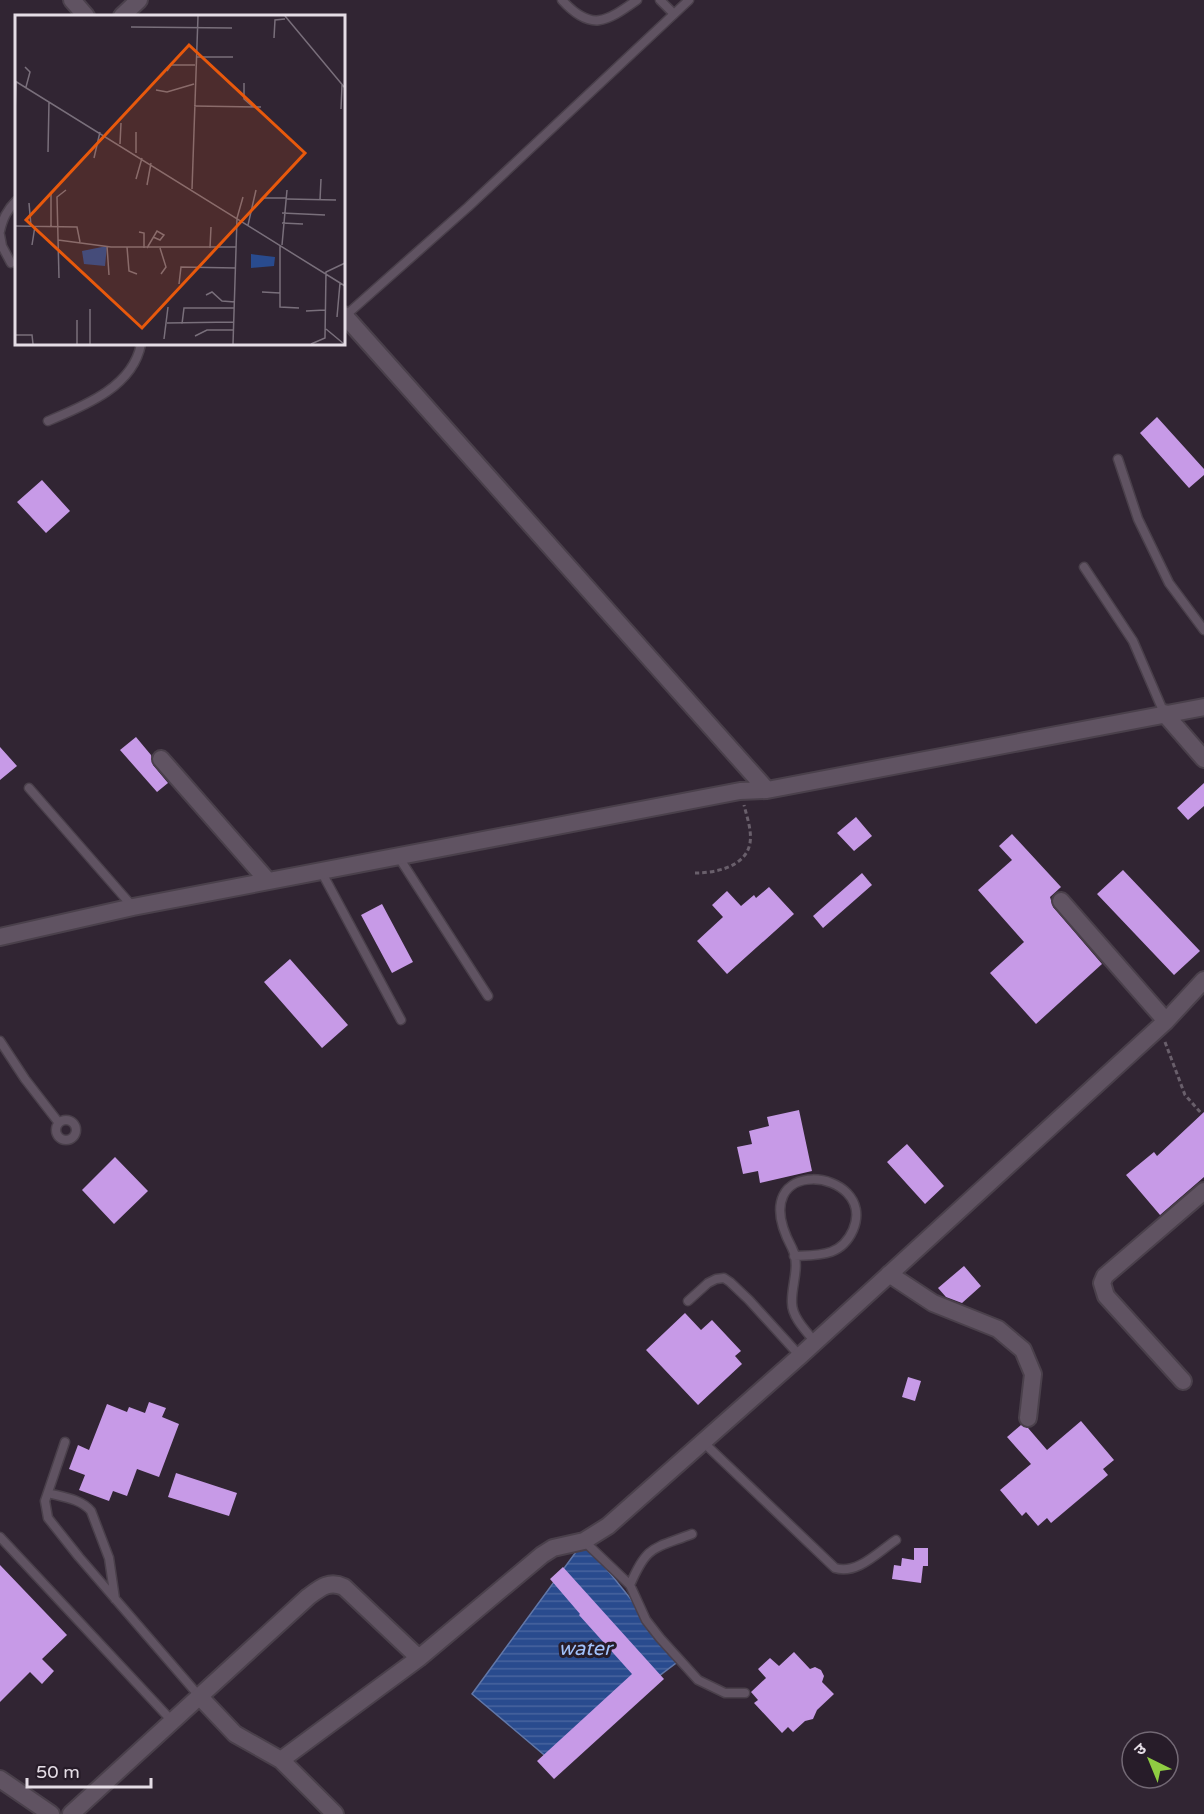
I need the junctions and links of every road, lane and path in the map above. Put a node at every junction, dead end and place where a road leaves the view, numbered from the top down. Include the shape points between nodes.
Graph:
1 (72, 0) edge
2 (139, 0) edge
3 (562, 0) edge
4 (637, 0) edge
5 (660, 0) edge
6 (689, 0) edge
7 (674, 14) junction
8 (85, 15) edge
9 (123, 15) edge
10 (15, 202) edge
11 (0, 233) edge
12 (11, 263) dead end
13 (345, 315) edge
14 (345, 317) edge
15 (141, 345) edge
16 (48, 421) dead end
17 (1118, 459) dead end
18 (1084, 567) dead end
19 (1204, 630) edge
20 (1204, 707) edge
21 (1164, 713) junction
22 (161, 759) dead end
23 (1204, 759) edge
24 (29, 788) dead end
25 (767, 790) junction
26 (740, 791) junction
27 (398, 856) junction
28 (321, 871) junction
29 (695, 873) dead end
30 (268, 881) junction
31 (1061, 900) dead end
32 (133, 907) junction
33 (0, 937) edge
34 (1204, 980) edge
35 (488, 996) dead end
36 (400, 1020) dead end
37 (1162, 1023) junction
38 (0, 1041) edge
39 (1202, 1113) dead end
40 (59, 1123) dead end
41 (1204, 1191) edge
42 (794, 1256) junction
43 (889, 1274) junction
44 (687, 1301) dead end
45 (815, 1342) junction
46 (800, 1356) junction
47 (1183, 1381) dead end
48 (1028, 1418) dead end
49 (65, 1442) dead end
50 (703, 1442) junction
51 (48, 1493) junction
52 (692, 1534) dead end
53 (0, 1537) edge
54 (896, 1540) dead end
55 (584, 1541) junction
56 (630, 1585) junction
57 (115, 1599) junction
58 (419, 1658) junction
59 (745, 1693) dead end
60 (200, 1697) junction
61 (173, 1722) junction
62 (281, 1760) junction
63 (0, 1779) edge
64 (81, 1811) edge
65 (51, 1814) edge
66 (335, 1814) edge

1 - 8 street
2 - 9 street
3 - 4 lane via 574,13 599,21
5 - 7 lane
6 - 7 lane
7 - 13 lane via 468,207
10 - 11 lane via 2,220
11 - 12 lane
14 - 25 street
15 - 16 lane via 120,381 86,404
17 - 19 lane via 1138,519 1168,583
18 - 21 lane via 1133,641
20 - 21 street
21 - 23 street
21 - 25 street
22 - 30 street
24 - 32 lane
25 - 26 street
26 - 27 street
26 - 29 path via 748,822 748,850 733,865
27 - 28 street
27 - 35 lane
28 - 30 street
28 - 36 lane
30 - 32 street
31 - 37 street
32 - 33 street
34 - 37 street
37 - 39 path via 1185,1095
37 - 43 street
38 - 40 lane
41 - 47 street via 1105,1276 1102,1283 1106,1296
42 - 42 lane via 779,1215 780,1199 794,1183 826,1180 839,1185 853,1201 852,1233 832,1252
42 - 45 lane via 792,1303 797,1318
43 - 45 street
43 - 48 street via 933,1303 998,1329 1023,1350 1034,1374
44 - 46 lane via 708,1282 724,1278
45 - 46 street
46 - 50 street
49 - 51 lane
50 - 54 lane via 835,1568 852,1570
50 - 55 street via 608,1526
51 - 57 lane via 48,1518
51 - 57 lane via 79,1501 92,1511 109,1558
52 - 56 lane via 650,1551 639,1563
53 - 61 lane
55 - 56 lane
55 - 58 street via 549,1550
56 - 59 lane via 646,1620 698,1680 724,1693
57 - 60 lane
58 - 60 street via 344,1587 327,1584
58 - 62 street
60 - 61 street
60 - 62 street via 235,1734
61 - 64 street
62 - 66 street
63 - 65 street

